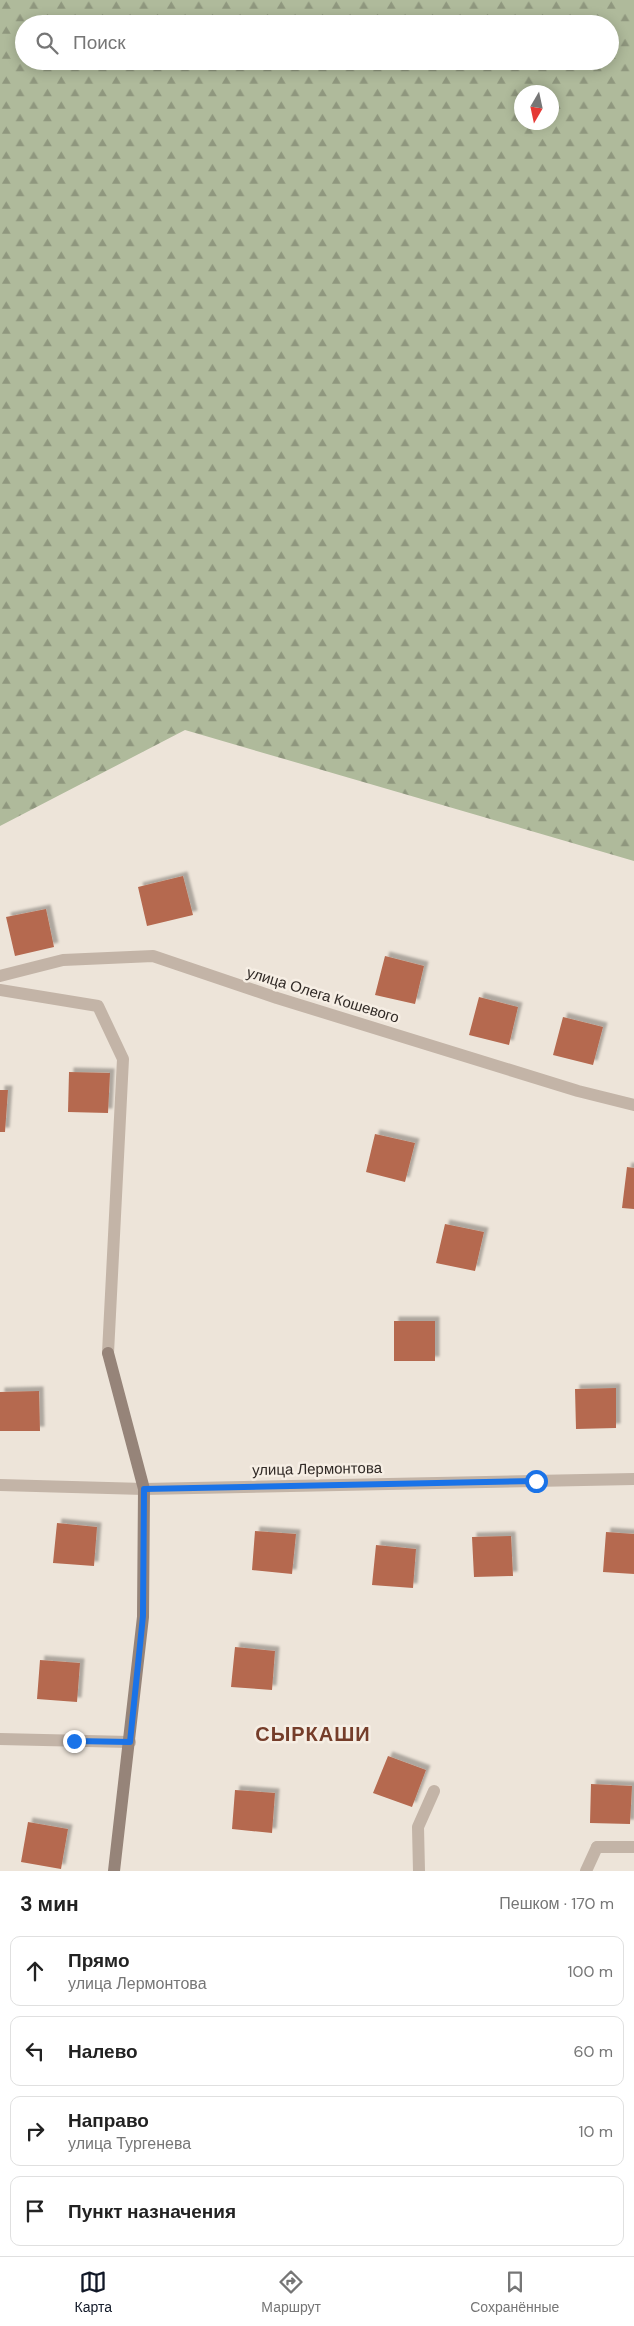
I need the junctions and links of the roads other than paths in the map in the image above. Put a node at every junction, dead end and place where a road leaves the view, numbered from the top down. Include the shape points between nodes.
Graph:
1 (0, 976) edge
2 (0, 990) edge
3 (634, 1106) edge
4 (634, 1479) edge
5 (0, 1485) edge
6 (144, 1489) junction
7 (0, 1739) edge
8 (130, 1742) junction
9 (434, 1791) dead end
10 (634, 1847) edge
11 (114, 1871) edge
12 (419, 1871) edge
13 (586, 1871) edge

1 - 3 street, улица Олега Кошевого via 63,960 152,956 277,998
2 - 6 street via 98,1006 123,1059 108,1353
4 - 6 street, улица Лермонтова
5 - 6 street, улица Лермонтова
6 - 8 street via 143,1616
7 - 8 street
8 - 11 street
9 - 12 street via 418,1827
10 - 13 street via 597,1847

